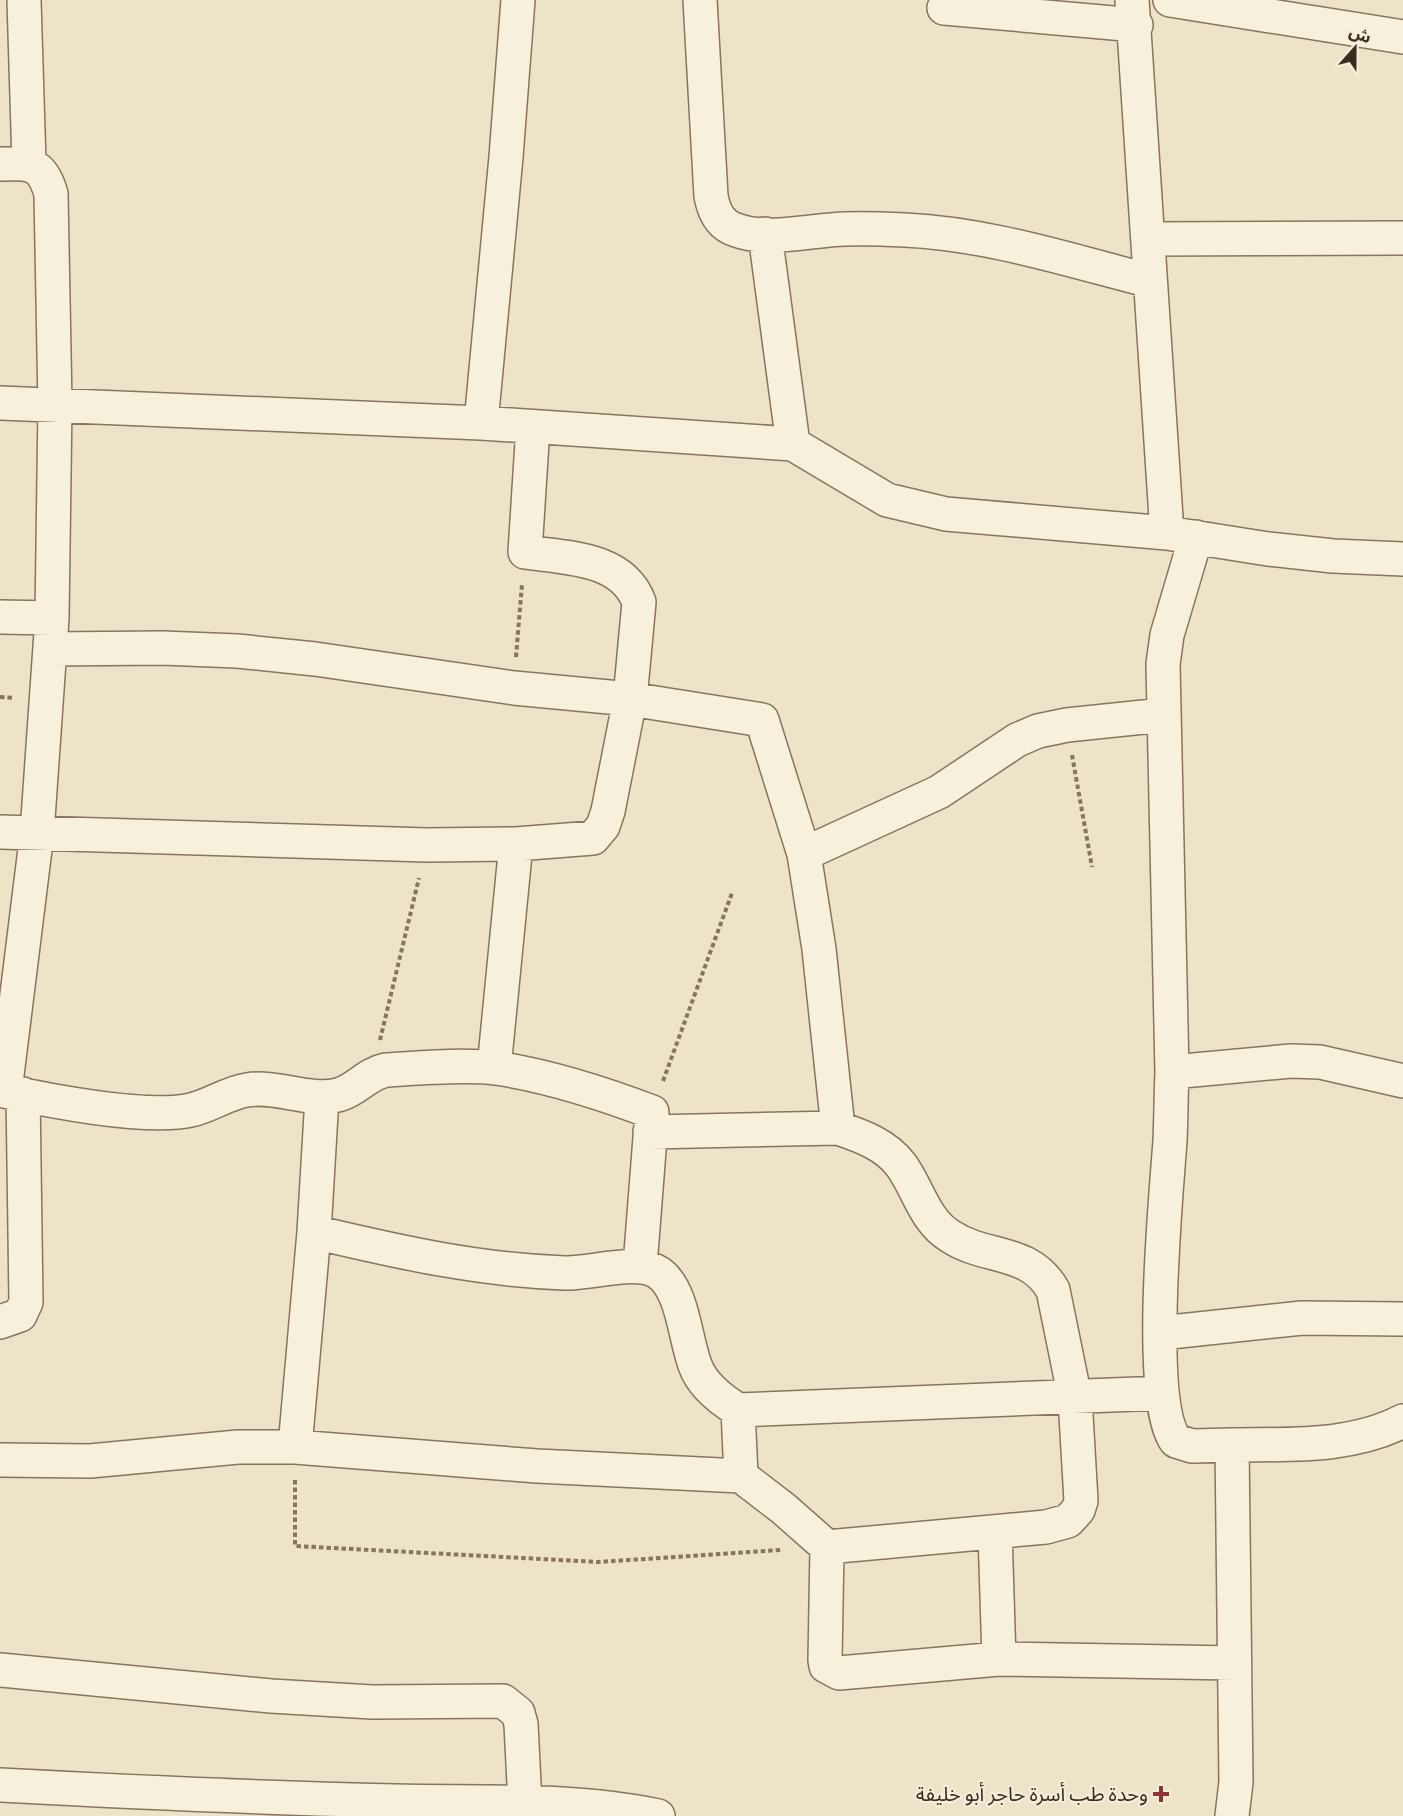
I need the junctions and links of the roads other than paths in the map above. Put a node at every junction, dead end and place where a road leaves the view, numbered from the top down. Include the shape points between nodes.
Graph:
1 (24, 0) edge
2 (518, 0) edge
3 (700, 0) edge
4 (1170, 0) edge
5 (944, 8) dead end
6 (1134, 12) edge
7 (1403, 37) edge
8 (15, 164) edge
9 (765, 234) junction
10 (1403, 238) edge
11 (1149, 239) junction
12 (1150, 281) junction
13 (0, 403) edge
14 (55, 405) junction
15 (481, 423) junction
16 (533, 427) junction
17 (793, 444) junction
18 (1182, 535) junction
19 (1403, 559) edge
20 (0, 617) edge
21 (51, 634) junction
22 (630, 699) junction
23 (1163, 715) junction
24 (0, 832) edge
25 (37, 833) junction
26 (516, 844) junction
27 (804, 854) junction
28 (494, 1068) junction
29 (1172, 1072) junction
30 (1403, 1081) edge
31 (9, 1091) edge
32 (322, 1097) junction
33 (651, 1122) junction
34 (838, 1128) junction
35 (314, 1232) junction
36 (640, 1266) junction
37 (1403, 1319) edge
38 (0, 1322) edge
39 (1161, 1333) junction
40 (1162, 1393) junction
41 (1075, 1398) junction
42 (738, 1410) junction
43 (1403, 1421) edge
44 (1232, 1445) junction
45 (295, 1447) junction
46 (0, 1460) edge
47 (741, 1476) junction
48 (995, 1533) junction
49 (827, 1547) junction
50 (999, 1659) junction
51 (1234, 1663) junction
52 (0, 1670) edge
53 (0, 1785) edge
54 (525, 1804) junction
55 (658, 1816) edge
56 (1232, 1816) edge

1 - 8 street
2 - 15 street
3 - 9 street via 713,207 718,218 734,230
4 - 7 street
5 - 6 street
6 - 11 street
8 - 14 street via 40,170 51,194
9 - 12 street via 846,229 962,234
9 - 17 street
10 - 11 street
11 - 12 street
12 - 18 street
13 - 14 street
14 - 15 street
14 - 21 street
15 - 16 street
16 - 17 street
16 - 22 street via 525,552 607,567 635,590 639,602
17 - 18 street via 887,500 917,509
18 - 19 street via 1279,550
18 - 23 street via 1163,664
20 - 21 street
21 - 22 street via 398,669 514,688
21 - 25 street
22 - 26 street via 603,826 593,838
22 - 27 street via 762,720
23 - 27 street via 1067,725 1017,740 939,792
23 - 29 street via 1168,792
24 - 25 street
25 - 26 street via 427,845
25 - 31 street
26 - 28 street
27 - 34 street via 819,949
28 - 32 street via 372,1073 339,1095
28 - 33 street via 612,1097
29 - 30 street via 1320,1062
29 - 39 street
31 - 32 street via 166,1113 191,1110 246,1090 268,1089
31 - 38 street via 26,1302 20,1315
32 - 35 street
33 - 34 street
33 - 36 street
34 - 41 street via 867,1138 900,1163 930,1218 947,1235 966,1246 1035,1266 1045,1277 1053,1290
35 - 36 street via 421,1257 520,1271 575,1273
35 - 45 street
36 - 42 street via 658,1273 672,1289 695,1366 716,1394
37 - 39 street via 1302,1318
39 - 40 street
40 - 41 street
40 - 44 street via 1167,1426 1176,1441 1192,1446
41 - 42 street
41 - 48 street via 1081,1501 1078,1510 1068,1521
42 - 47 street
43 - 44 street via 1358,1438 1312,1444
44 - 51 street
45 - 46 street via 238,1447 90,1461
45 - 47 street via 537,1466
47 - 49 street
48 - 49 street
48 - 50 street
49 - 50 street via 825,1660 831,1670 848,1673
50 - 51 street
51 - 56 street via 1236,1782
52 - 54 street via 271,1696 372,1702 503,1701 518,1713 521,1724
53 - 54 street via 199,1796
54 - 55 street via 623,1809

